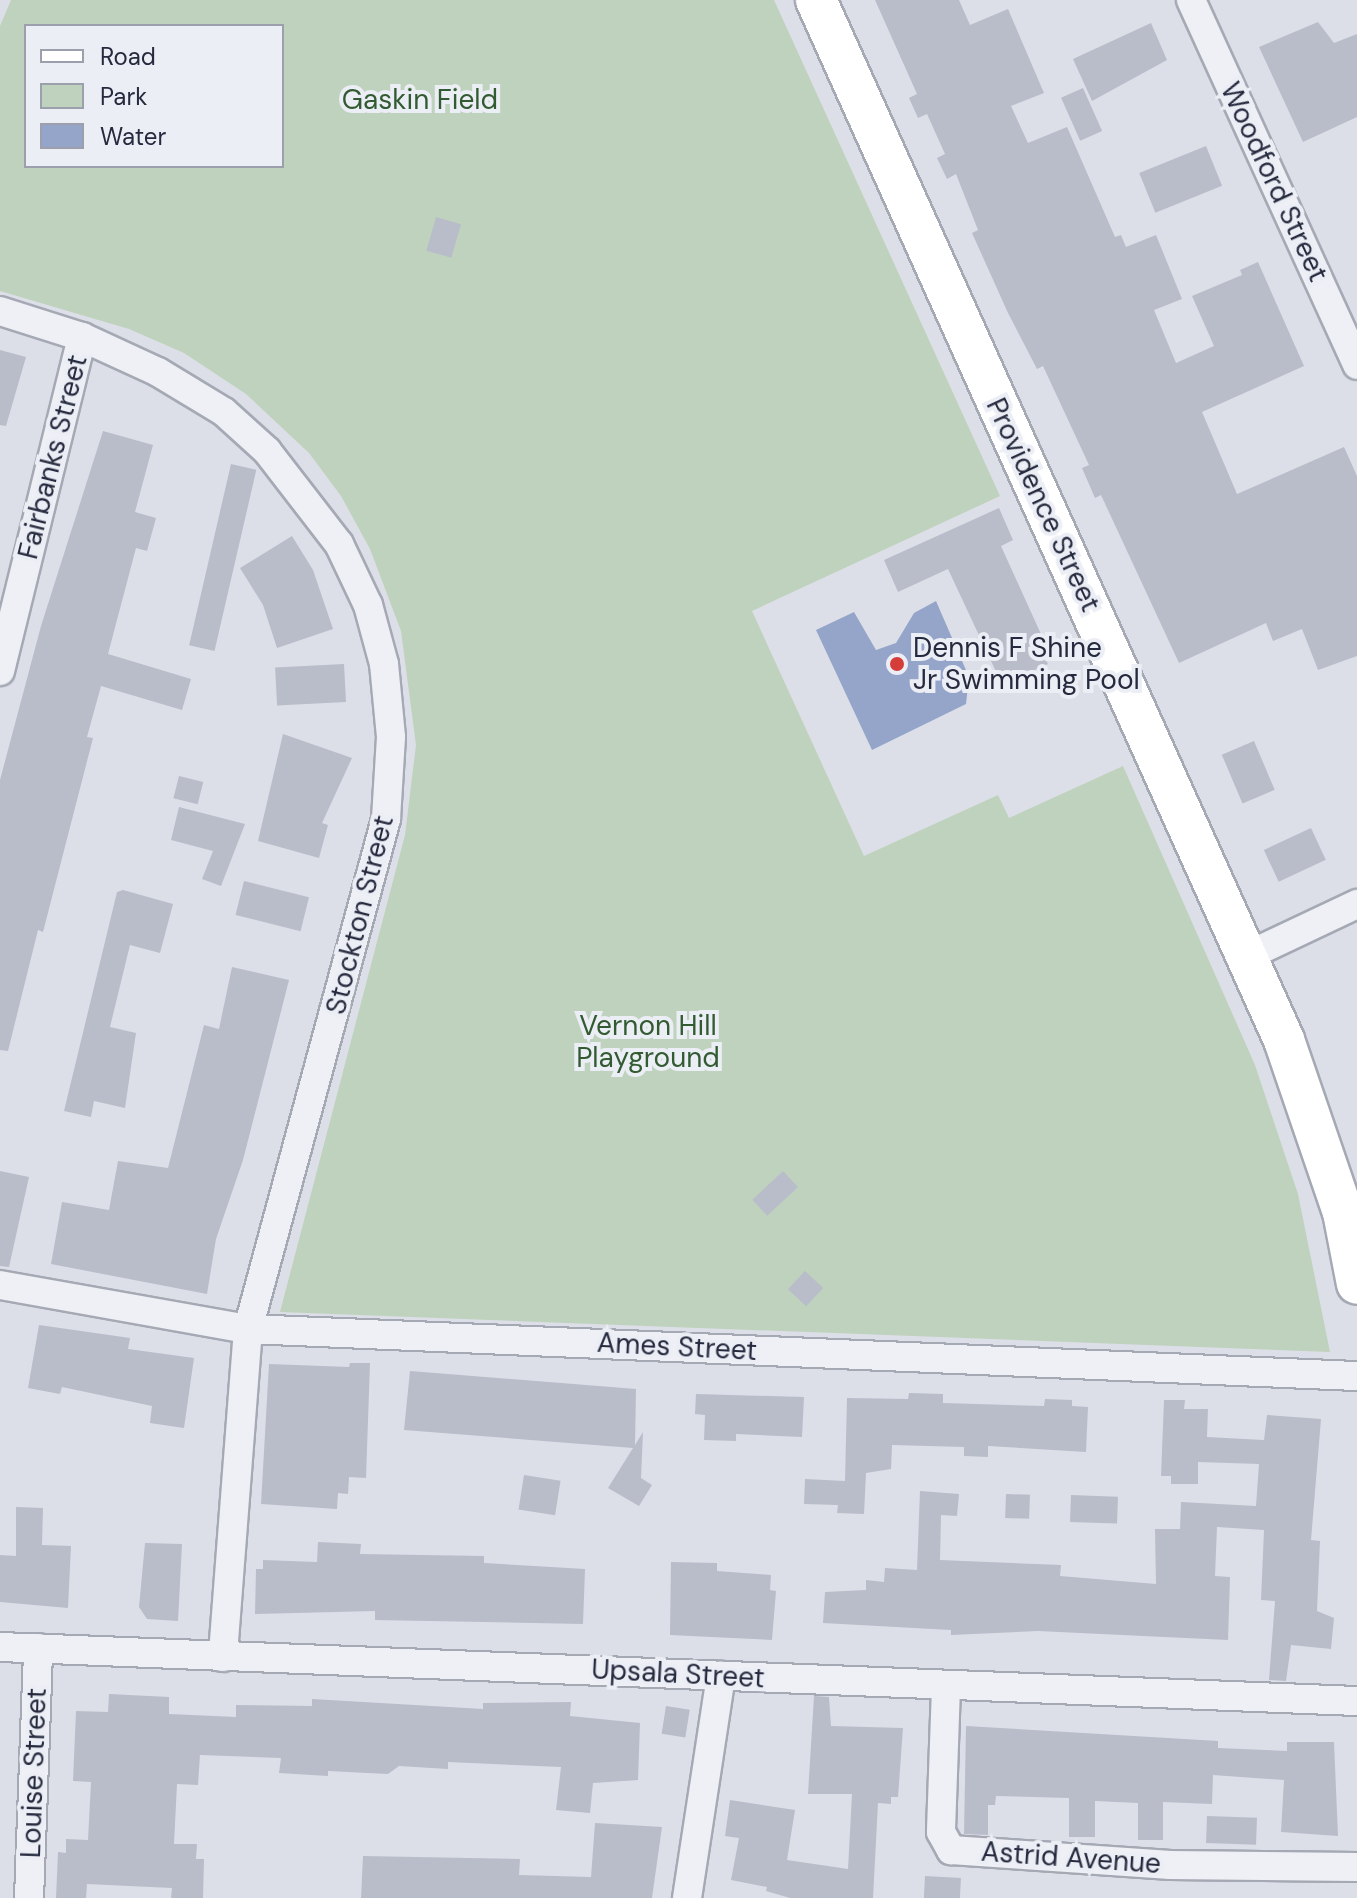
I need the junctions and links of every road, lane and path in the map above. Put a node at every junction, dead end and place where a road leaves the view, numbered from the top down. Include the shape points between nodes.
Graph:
1 (816, 0) edge
2 (1191, 0) edge
3 (0, 311) edge
4 (82, 337) junction
5 (1357, 365) edge
6 (0, 671) edge
7 (1357, 904) edge
8 (1247, 956) junction
9 (1357, 1284) edge
10 (0, 1285) edge
11 (248, 1329) junction
12 (1357, 1376) edge
13 (0, 1647) edge
14 (38, 1648) junction
15 (223, 1657) junction
16 (721, 1676) junction
17 (946, 1687) junction
18 (1357, 1701) edge
19 (1357, 1867) edge
20 (29, 1898) edge
21 (687, 1898) edge

1 - 8 main road, Providence Street
2 - 5 street, Woodford Street
3 - 4 street, Stockton Street
4 - 6 street, Fairbanks Street
4 - 11 street, Stockton Street via 209,402 292,476 339,544 368,605 384,664 391,737 386,819
7 - 8 street
8 - 9 main road, Providence Street via 1309,1108 1343,1212
10 - 11 street, Ames Street
11 - 12 street, Ames Street
11 - 15 street, Stockton Street
13 - 14 street, Upsala Street
14 - 15 street, Upsala Street
14 - 20 street, Louise Street
15 - 16 street, Upsala Street
16 - 17 street, Upsala Street
16 - 21 street
17 - 18 street, Upsala Street
17 - 19 street, Astrid Avenue via 941,1832 951,1850 1170,1865

